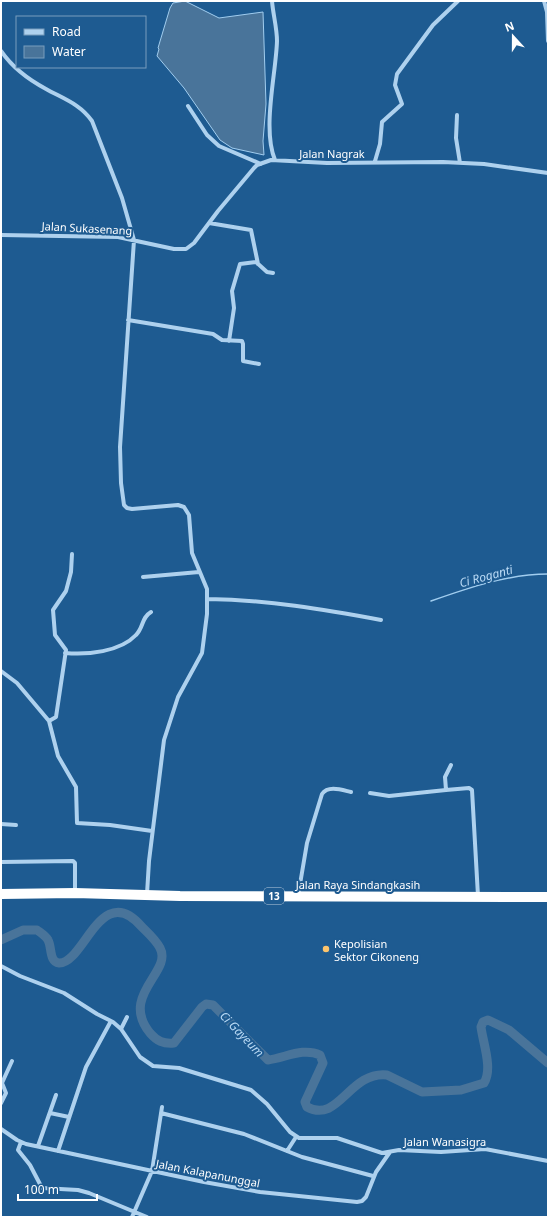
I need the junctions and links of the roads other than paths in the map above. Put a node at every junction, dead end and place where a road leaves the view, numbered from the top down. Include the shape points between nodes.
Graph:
1 (458, 1) edge
2 (544, 1) edge
3 (273, 2) edge
4 (548, 41) edge
5 (1, 51) edge
6 (188, 106) dead end
7 (457, 116) dead end
8 (275, 160) junction
9 (375, 161) junction
10 (460, 162) junction
11 (261, 164) junction
12 (548, 173) edge
13 (209, 223) junction
14 (1, 234) edge
15 (134, 240) junction
16 (258, 264) junction
17 (273, 272) dead end
18 (128, 320) junction
19 (229, 341) junction
20 (259, 364) dead end
21 (72, 554) dead end
22 (199, 572) junction
23 (143, 577) dead end
24 (208, 599) junction
25 (151, 612) dead end
26 (381, 620) dead end
27 (65, 653) junction
28 (1, 671) edge
29 (49, 721) junction
30 (452, 765) dead end
31 (446, 790) junction
32 (351, 792) dead end
33 (370, 793) dead end
34 (1, 824) edge
35 (16, 825) dead end
36 (152, 831) junction
37 (1, 862) edge
38 (75, 893) junction
39 (1, 894) edge
40 (147, 894) junction
41 (298, 896) junction
42 (478, 896) junction
43 (548, 897) edge
44 (1, 966) edge
45 (127, 1017) dead end
46 (111, 1021) junction
47 (120, 1029) junction
48 (12, 1061) dead end
49 (56, 1095) dead end
50 (1, 1103) edge
51 (162, 1107) dead end
52 (50, 1113) junction
53 (161, 1113) junction
54 (69, 1117) junction
55 (1, 1129) edge
56 (295, 1138) junction
57 (21, 1142) junction
58 (38, 1146) junction
59 (58, 1151) junction
60 (287, 1151) junction
61 (389, 1154) junction
62 (548, 1161) edge
63 (152, 1172) junction
64 (374, 1176) junction
65 (134, 1211) junction
66 (132, 1217) edge
67 (147, 1217) edge

1 - 9 street via 433,25 397,74 395,85 402,104 382,122
2 - 4 street
3 - 8 street via 277,40 271,97 271,146
5 - 15 street via 16,68 31,79 69,99 86,112 92,121 122,198
6 - 11 street via 207,135 220,146
7 - 10 street via 456,138
8 - 9 street, Jalan Nagrak
8 - 11 street, Jalan Sukasenang
9 - 10 street, Jalan Nagrak
10 - 12 street, Jalan Nagrak
11 - 13 street, Jalan Sukasenang via 242,181
13 - 15 street, Jalan Sukasenang via 194,244 186,248
13 - 16 street via 251,230
14 - 15 street, Jalan Sukasenang via 82,235
15 - 18 street
16 - 17 street via 267,272
16 - 19 street via 245,262 239,266 232,291 234,308
18 - 19 street via 213,334 220,340
18 - 22 street via 120,447 124,505 132,509 178,505 184,507 189,515 192,553
19 - 20 street via 243,342 244,363
21 - 27 street via 66,591 53,610 55,635 65,648
22 - 23 street
22 - 24 street
24 - 26 street via 266,601 308,606
24 - 36 street via 202,653 178,697 164,740
25 - 27 street via 144,617 137,634 128,640 98,653
27 - 29 street via 56,717
28 - 29 street via 17,683
29 - 36 street via 58,756 76,787 77,823 110,824
30 - 31 street via 445,777
31 - 33 street via 389,796
31 - 42 street via 472,790
32 - 41 street via 336,789 325,791 307,843
34 - 35 street
36 - 40 street
37 - 38 street via 73,860
38 - 39 highway, Jalan Raya Sindangkasih / 13
38 - 40 highway, Jalan Raya Sindangkasih / 13
40 - 41 highway, Jalan Raya Sindangkasih / 13
41 - 42 highway, Jalan Raya Sindangkasih / 13
42 - 43 highway, Jalan Raya Sindangkasih / 13
44 - 46 street via 64,993
45 - 47 street
46 - 47 street
46 - 54 street via 86,1067
47 - 56 street via 139,1056 155,1067 179,1068 251,1090 267,1104
48 - 50 street via 2,1083 6,1093
49 - 52 street
51 - 53 street
52 - 54 street
52 - 58 street
53 - 60 street via 244,1134
53 - 63 street
54 - 59 street
55 - 57 street, Jalan Kalapanunggal
56 - 60 street
56 - 61 street, Jalan Wanasigra via 337,1138
57 - 58 street, Jalan Kalapanunggal
57 - 65 street via 18,1148 42,1188 82,1191
58 - 59 street, Jalan Kalapanunggal
59 - 63 street, Jalan Kalapanunggal
60 - 64 street
61 - 62 street, Jalan Wanasigra via 399,1150 441,1152 485,1149
61 - 64 street, Jalan Kalapanunggal
63 - 64 street, Jalan Kalapanunggal via 260,1192 357,1202 366,1196
63 - 65 street
65 - 66 street
65 - 67 street

